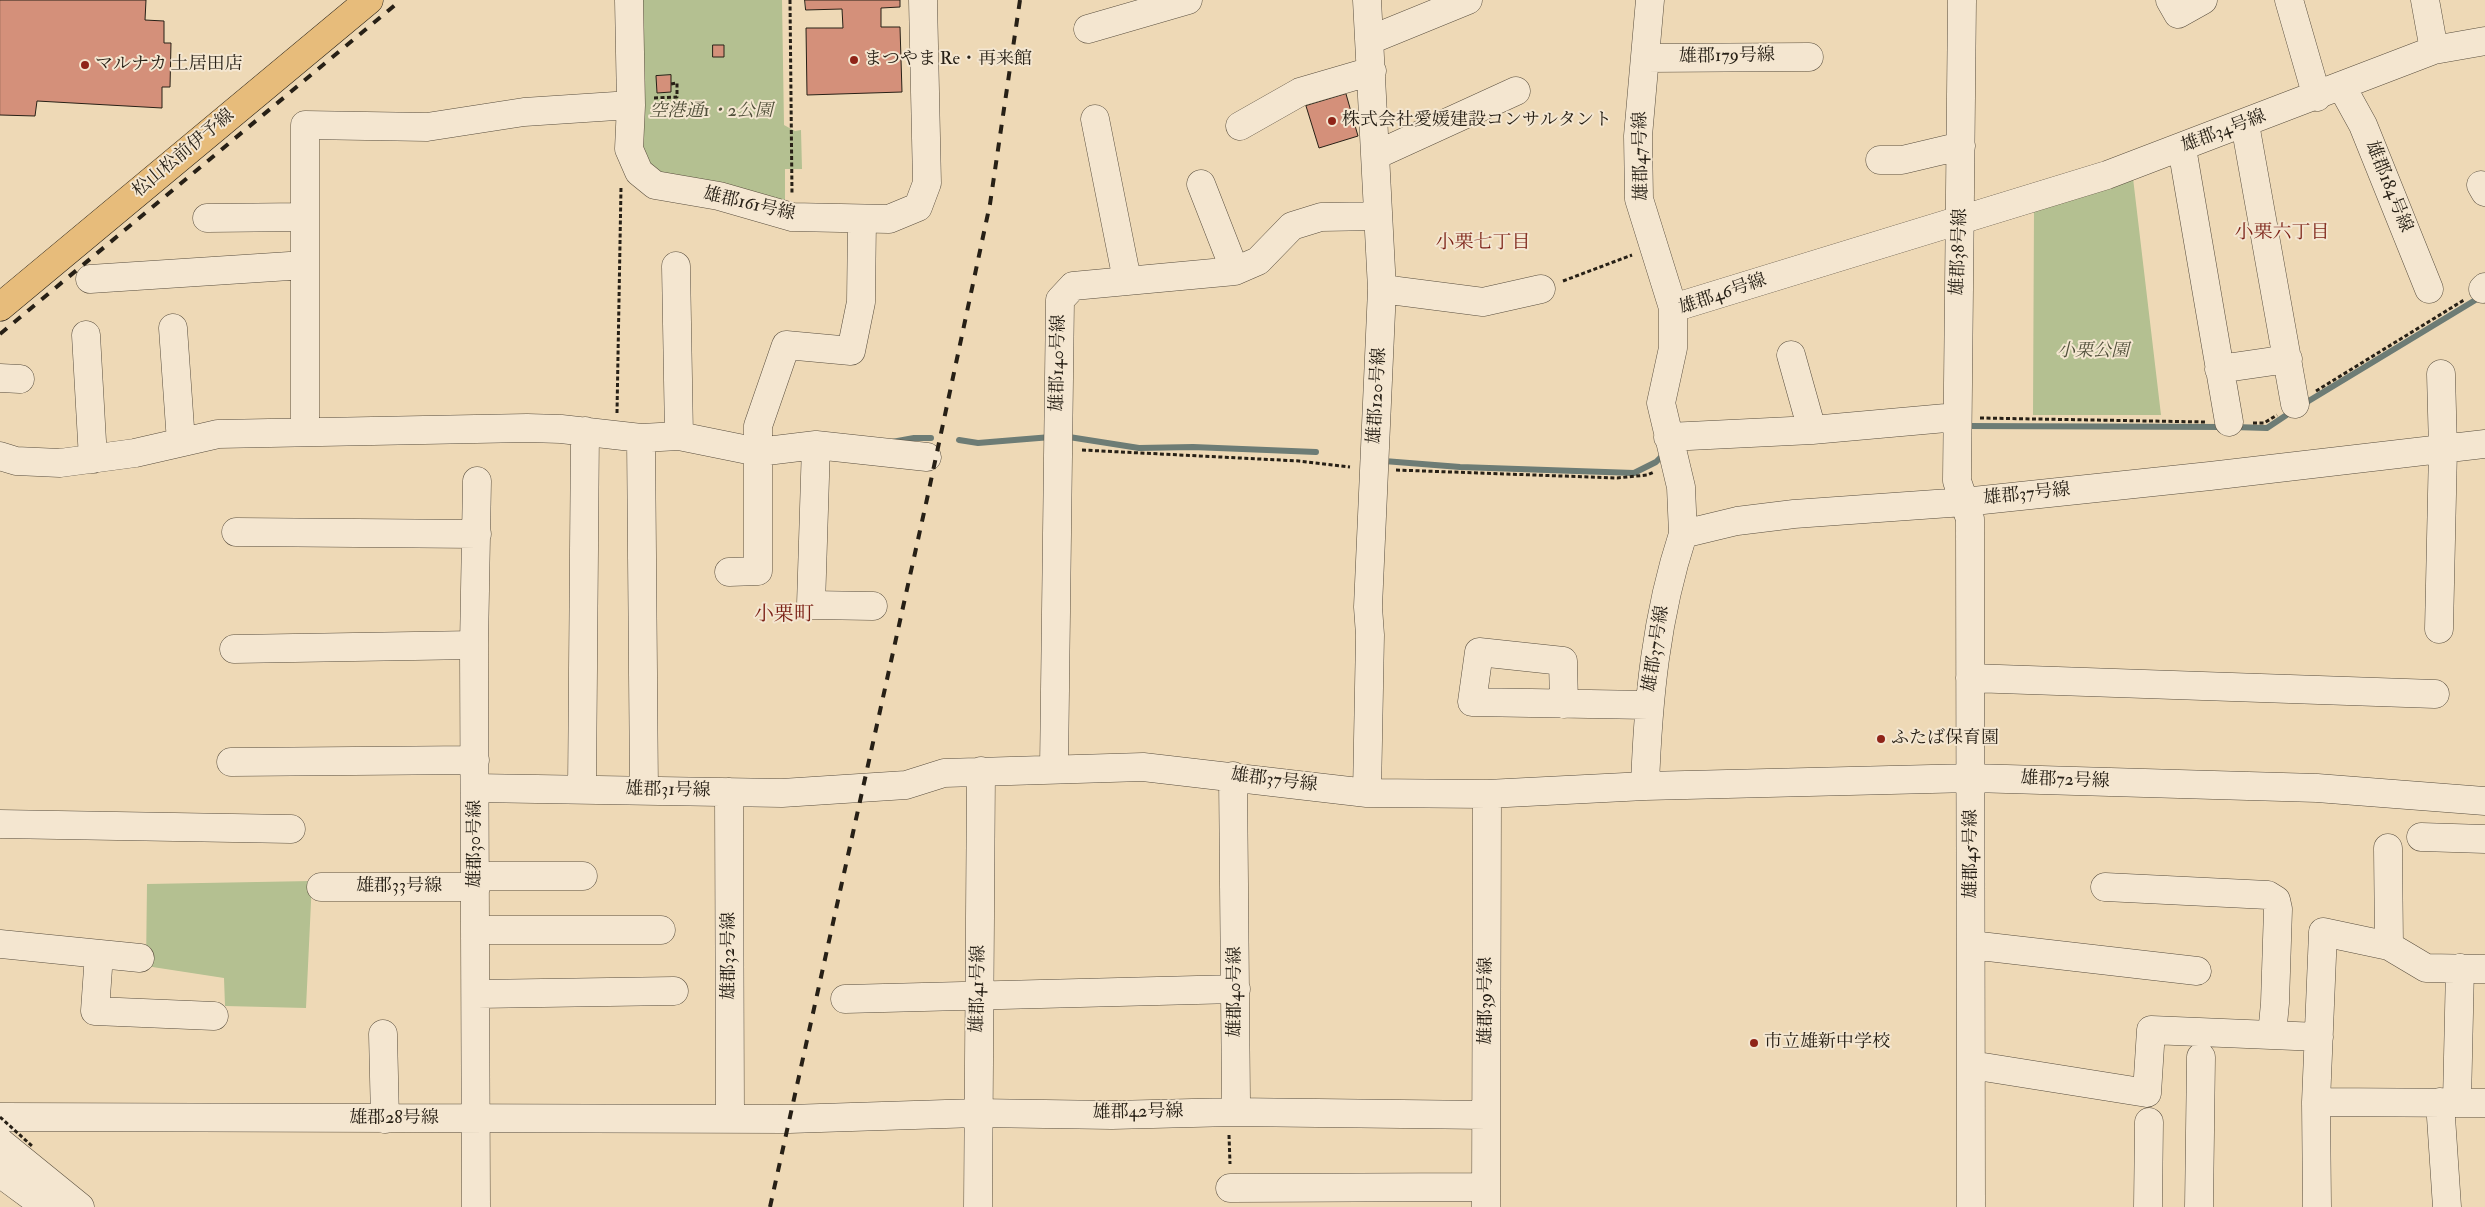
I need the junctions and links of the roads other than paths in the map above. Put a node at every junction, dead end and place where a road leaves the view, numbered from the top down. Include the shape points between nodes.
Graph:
1 (368, 0) edge
2 (629, 0) edge
3 (923, 0) edge
4 (1188, 0) edge
5 (1367, 0) edge
6 (1468, 0) edge
7 (1650, 0) edge
8 (1962, 0) edge
9 (2170, 0) edge
10 (2203, 0) edge
11 (2290, 0) edge
12 (2425, 0) edge
13 (1142, 6) edge
14 (1088, 29) dead end
15 (1370, 40) junction
16 (2485, 41) edge
17 (2434, 50) junction
18 (1809, 57) dead end
19 (1645, 58) junction
20 (1372, 71) junction
21 (2342, 87) junction
22 (1516, 91) dead end
23 (2317, 97) junction
24 (631, 105) junction
25 (1095, 119) dead end
26 (2245, 124) junction
27 (1240, 126) dead end
28 (1961, 146) junction
29 (2182, 148) junction
30 (1376, 154) junction
31 (1880, 160) dead end
32 (1201, 184) dead end
33 (220, 212) dead end
34 (1378, 216) junction
35 (304, 217) junction
36 (862, 220) junction
37 (1961, 220) junction
38 (304, 265) junction
39 (676, 266) dead end
40 (1234, 271) junction
41 (92, 278) dead end
42 (1127, 280) junction
43 (1382, 289) junction
44 (1541, 289) road end
45 (2428, 289) dead end
46 (0, 307) edge
47 (1673, 308) junction
48 (173, 328) dead end
49 (86, 335) dead end
50 (1791, 355) dead end
51 (2288, 359) junction
52 (2220, 369) junction
53 (2441, 374) dead end
54 (2295, 404) dead end
55 (1957, 417) junction
56 (2229, 422) dead end
57 (1812, 430) junction
58 (304, 432) junction
59 (593, 432) junction
60 (679, 436) junction
61 (1668, 437) junction
62 (641, 438) junction
63 (181, 442) junction
64 (2485, 444) edge
65 (816, 445) junction
66 (2443, 449) junction
67 (758, 452) junction
68 (0, 456) edge
69 (927, 457) dead end
70 (94, 459) junction
71 (477, 482) dead end
72 (1964, 502) junction
73 (236, 532) dead end
74 (477, 534) junction
75 (1683, 534) junction
76 (729, 572) dead end
77 (873, 606) dead end
78 (2439, 629) dead end
79 (474, 645) junction
80 (234, 649) dead end
81 (1970, 678) junction
82 (2435, 694) dead end
83 (1564, 704) dead end
84 (1648, 705) junction
85 (475, 760) junction
86 (231, 762) dead end
87 (1054, 768) junction
88 (981, 771) junction
89 (1232, 776) junction
90 (1972, 778) junction
91 (1645, 786) junction
92 (861, 787) joint
93 (475, 788) junction
94 (582, 789) junction
95 (644, 790) junction
96 (729, 792) junction
97 (1367, 793) junction
98 (1487, 794) junction
99 (2485, 801) edge
100 (0, 824) edge
101 (291, 828) dead end
102 (2420, 837) dead end
103 (2485, 839) edge
104 (2388, 848) dead end
105 (583, 876) dead end
106 (476, 882) junction
107 (321, 887) dead end
108 (2105, 887) dead end
109 (476, 930) junction
110 (661, 930) dead end
111 (0, 944) edge
112 (1971, 945) junction
113 (2389, 946) junction
114 (99, 954) junction
115 (140, 958) dead end
116 (2473, 969) edge
117 (2197, 970) dead end
118 (1236, 989) junction
119 (674, 991) dead end
120 (477, 994) junction
121 (979, 994) junction
122 (845, 998) dead end
123 (214, 1016) dead end
124 (383, 1034) dead end
125 (2272, 1035) junction
126 (2319, 1037) junction
127 (2201, 1057) dead end
128 (1971, 1065) junction
129 (2316, 1102) junction
130 (2448, 1102) junction
131 (2485, 1103) edge
132 (1232, 1112) junction
133 (977, 1113) junction
134 (1486, 1114) junction
135 (0, 1117) edge
136 (385, 1119) junction
137 (476, 1119) junction
138 (730, 1119) junction
139 (789, 1119) joint
140 (2148, 1122) dead end
141 (0, 1142) edge
142 (0, 1173) edge
143 (1230, 1188) road end
144 (1486, 1197) edge
145 (46, 1207) edge
146 (80, 1207) edge
147 (476, 1207) edge
148 (978, 1207) edge
149 (1971, 1207) edge
150 (2148, 1207) edge
151 (2199, 1207) edge
152 (2317, 1207) edge
153 (2447, 1207) edge

1 - 46 main road, 松山松前伊予線
2 - 24 street
3 - 36 street, 雄郡161号線 via 927,183 918,207 889,219
4 - 13 street
5 - 15 street, 雄郡120号線
6 - 15 street
7 - 19 street, 雄郡47号線
8 - 28 street, 雄郡38号線
9 - 10 street via 2178,14
11 - 23 street
12 - 17 street
13 - 14 street
15 - 20 street, 雄郡120号線
16 - 17 street, 雄郡34号線
17 - 21 street, 雄郡34号線
18 - 19 street, 雄郡179号線
19 - 47 street, 雄郡47号線 via 1638,136 1639,199
20 - 27 street via 1300,92
20 - 30 street, 雄郡120号線
21 - 23 street, 雄郡34号線
21 - 45 street, 雄郡184号線 via 2363,125
22 - 30 street
23 - 26 street, 雄郡34号線
24 - 35 street via 524,112 427,126 304,125
24 - 36 street, 雄郡161号線 via 629,149 639,172 655,185 719,196 792,217
25 - 42 street
26 - 29 street, 雄郡34号線
26 - 51 street
28 - 31 street via 1902,160
28 - 37 street, 雄郡38号線
29 - 37 street, 雄郡34号線
29 - 52 street
30 - 34 street, 雄郡120号線
32 - 40 street
33 - 35 street
34 - 40 street, 雄郡140号線 via 1320,217 1292,226 1258,261
34 - 43 street, 雄郡120号線
35 - 38 street
36 - 67 street via 861,302 851,351 786,345 758,426
37 - 47 street, 雄郡46号線
37 - 55 street, 雄郡38号線
38 - 41 street
38 - 58 street
39 - 60 street
40 - 42 street, 雄郡140号線
42 - 87 street, 雄郡140号線 via 1073,286 1060,300
43 - 44 street via 1483,302
43 - 97 street, 雄郡120号線 via 1368,607
47 - 61 street, 雄郡46号線 via 1673,348 1661,403
48 - 63 street
49 - 70 street
50 - 57 street
51 - 52 street
51 - 54 street
52 - 56 street
53 - 66 street
55 - 57 street
55 - 72 street, 雄郡38号線 via 1957,481
57 - 61 street
58 - 59 street via 527,428
58 - 63 street via 218,434
59 - 62 street
59 - 94 street
60 - 62 street
60 - 67 street
61 - 75 street, 雄郡46号線 via 1681,487
62 - 95 street
63 - 70 street
64 - 66 street, 雄郡37号線
65 - 67 street
65 - 69 street
65 - 77 street via 811,605
66 - 72 street, 雄郡37号線
66 - 78 street
67 - 76 street via 758,570
68 - 70 street via 16,461 60,463
71 - 74 street, 雄郡30号線
72 - 75 street, 雄郡37号線 via 1794,514 1737,521
72 - 81 street, 雄郡45号線 via 1970,519
73 - 74 street
74 - 79 street, 雄郡30号線
75 - 84 street, 雄郡37号線 via 1672,566 1660,624
79 - 80 street
79 - 85 street, 雄郡30号線
81 - 82 street
81 - 90 street, 雄郡45号線
83 - 84 street
84 - 91 street, 雄郡37号線
85 - 86 street
85 - 93 street, 雄郡30号線
87 - 88 street, 雄郡37号線
87 - 89 street, 雄郡37号線 via 1143,767
88 - 92 street, 雄郡37号線 via 944,773 906,785
88 - 121 street, 雄郡41号線
89 - 97 street, 雄郡37号線
89 - 118 street, 雄郡40号線
90 - 91 street, 雄郡72号線
90 - 99 street, 雄郡72号線 via 2317,788
90 - 112 street, 雄郡45号線
91 - 98 street, 雄郡37号線
92 - 96 street, 雄郡31号線 via 782,793
93 - 94 street, 雄郡31号線
93 - 106 street, 雄郡30号線
94 - 95 street, 雄郡31号線
95 - 96 street, 雄郡31号線
96 - 138 street, 雄郡32号線
97 - 98 street, 雄郡37号線
98 - 134 street, 雄郡39号線
100 - 101 street
102 - 103 street
104 - 113 street
105 - 106 street, 雄郡33号線
106 - 107 street, 雄郡33号線
106 - 109 street, 雄郡30号線
108 - 125 street via 2268,895 2276,900
109 - 110 street
109 - 120 street, 雄郡30号線
111 - 114 street
112 - 117 street
112 - 128 street, 雄郡45号線
113 - 116 street via 2426,968
113 - 126 street via 2323,932
114 - 115 street
114 - 123 street via 95,1011
116 - 130 street
118 - 121 street
118 - 132 street, 雄郡40号線 via 1236,1100
119 - 120 street
120 - 137 street, 雄郡30号線
121 - 122 street
121 - 133 street, 雄郡41号線
124 - 136 street
125 - 126 street
125 - 128 street via 2151,1030 2146,1093
126 - 129 street
127 - 151 street
128 - 149 street, 雄郡45号線
129 - 130 street
129 - 152 street
130 - 131 street
130 - 153 street
132 - 133 street, 雄郡42号線
132 - 134 street, 雄郡42号線
133 - 139 street, 雄郡42号線
133 - 148 street, 雄郡41号線
134 - 144 street, 雄郡39号線
135 - 136 street, 雄郡28号線
136 - 137 street, 雄郡28号線
137 - 138 street, 雄郡28号線
137 - 147 street, 雄郡30号線
138 - 139 street, 雄郡28号線
140 - 150 street
141 - 146 street
142 - 145 street
143 - 144 street

